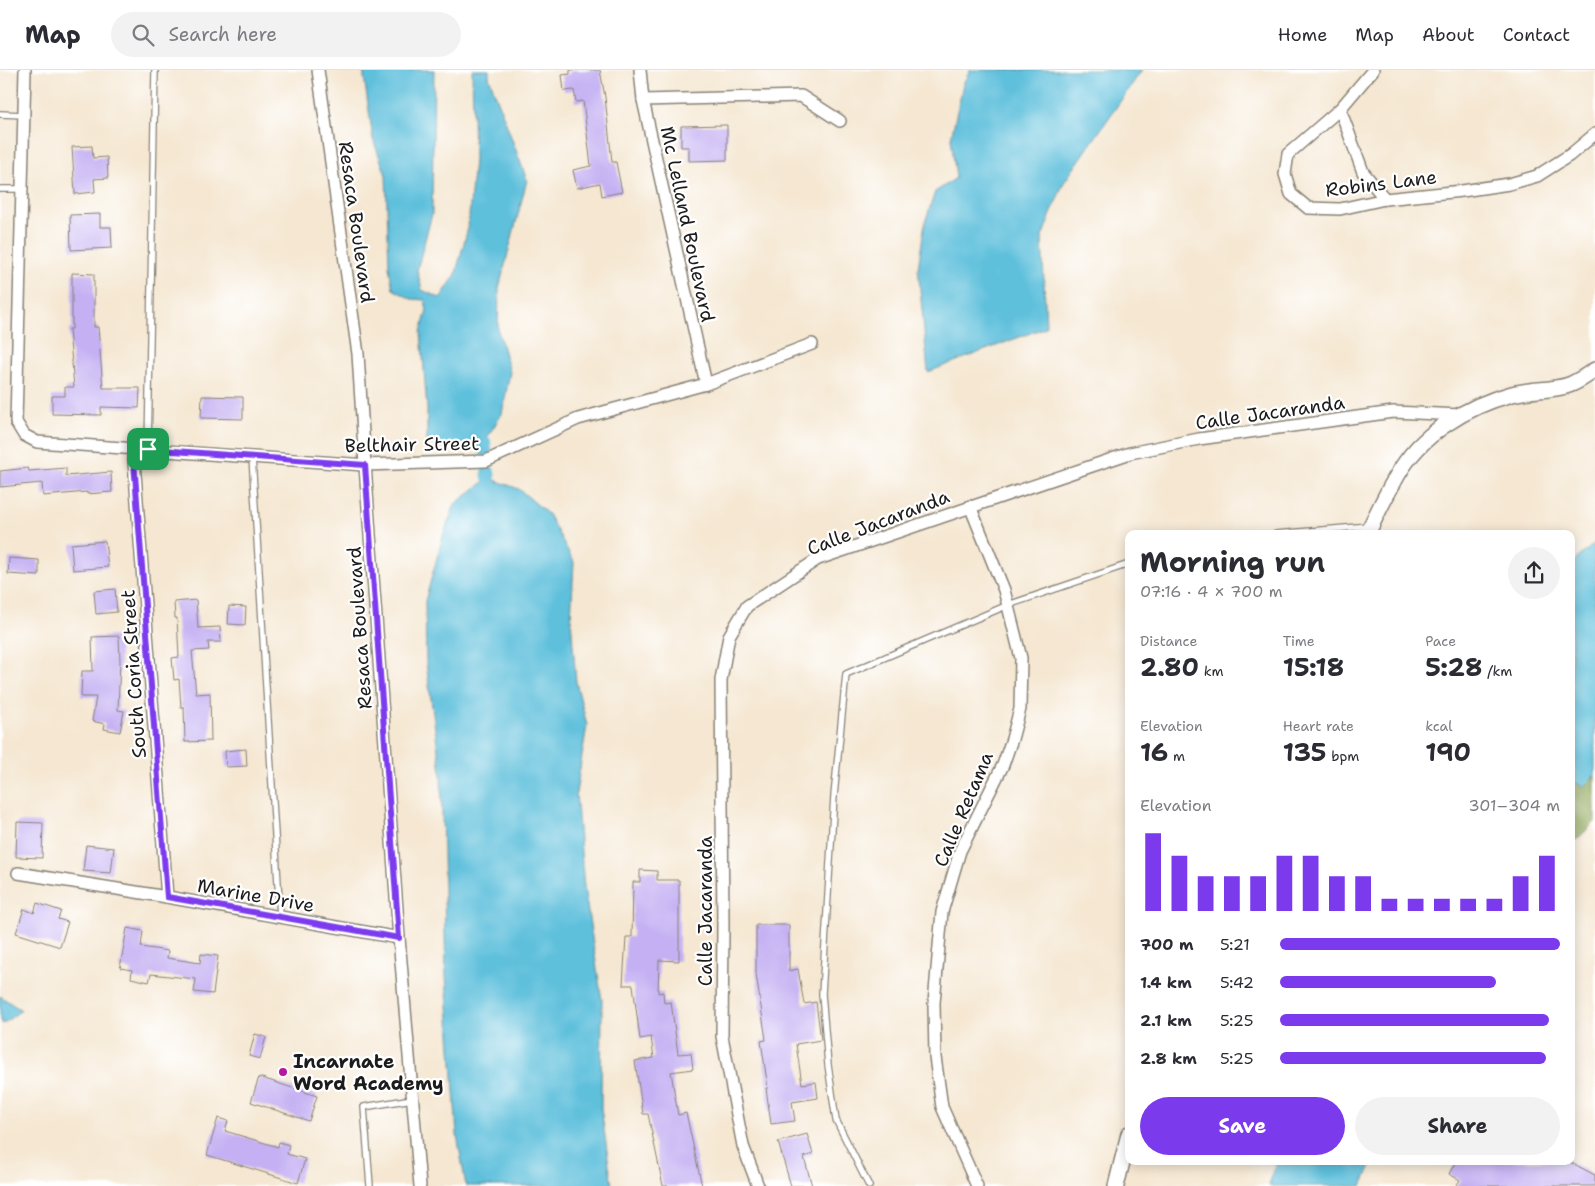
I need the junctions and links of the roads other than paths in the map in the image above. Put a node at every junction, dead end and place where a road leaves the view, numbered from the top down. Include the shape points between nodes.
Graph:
1 (25, 70) edge
2 (155, 70) edge
3 (318, 70) edge
4 (640, 70) edge
5 (1373, 70) edge
6 (643, 100) junction
7 (1340, 109) junction
8 (0, 114) edge
9 (24, 115) junction
10 (840, 121) dead end
11 (1595, 134) edge
12 (0, 189) edge
13 (22, 189) junction
14 (1385, 199) junction
15 (812, 344) dead end
16 (1595, 370) edge
17 (706, 384) junction
18 (1460, 415) junction
19 (133, 448) junction
20 (148, 449) junction
21 (252, 456) junction
22 (365, 465) junction
23 (970, 506) junction
24 (1370, 530) edge
25 (1125, 565) edge
26 (1008, 605) junction
27 (18, 873) dead end
28 (167, 897) junction
29 (280, 916) junction
30 (399, 938) junction
31 (412, 1099) junction
32 (1125, 1150) edge
33 (370, 1186) edge
34 (420, 1186) edge
35 (758, 1186) edge
36 (869, 1186) edge
37 (977, 1186) edge
38 (1116, 1186) edge

1 - 9 street
2 - 20 lane
3 - 22 street, Resaca Boulevard via 358,354
4 - 6 street, Mc Lelland Boulevard
5 - 7 street, Robins Lane
6 - 10 street via 801,96
6 - 17 street, Mc Lelland Boulevard
7 - 14 street via 1363,172
7 - 14 street, Robins Lane via 1288,154 1285,174 1291,194 1308,208 1340,209
8 - 9 lane
9 - 13 street
11 - 14 street, Robins Lane via 1537,176 1509,184
12 - 13 lane
13 - 19 street, Belthair Street via 16,422 24,435 37,442
15 - 17 street, Belthair Street
16 - 18 street via 1568,386 1514,393
17 - 22 street, Belthair Street via 578,419 486,461
18 - 23 street, Calle Jacaranda via 1393,412 1199,439 1130,453
18 - 24 street via 1412,453 1397,475
19 - 20 street, Belthair Street
19 - 28 street, South Coria Street
20 - 21 street, Belthair Street
21 - 22 street, Belthair Street
21 - 29 lane
22 - 30 street, Resaca Boulevard
23 - 26 street, Calle Retama
23 - 35 street, Calle Jacaranda via 818,558 747,606 729,636 721,680 722,1036 743,1146
25 - 26 lane
26 - 36 lane via 846,674 834,796 822,994 836,1120
26 - 37 street, Calle Retama via 1021,658 1020,710 1002,765 960,851 942,912 934,1003 935,1057 942,1107
27 - 28 street, Marine Drive
28 - 29 street, Marine Drive
29 - 30 street, Marine Drive
30 - 31 street, Resaca Boulevard
31 - 33 lane via 364,1107
31 - 34 street, Resaca Boulevard
32 - 38 street

